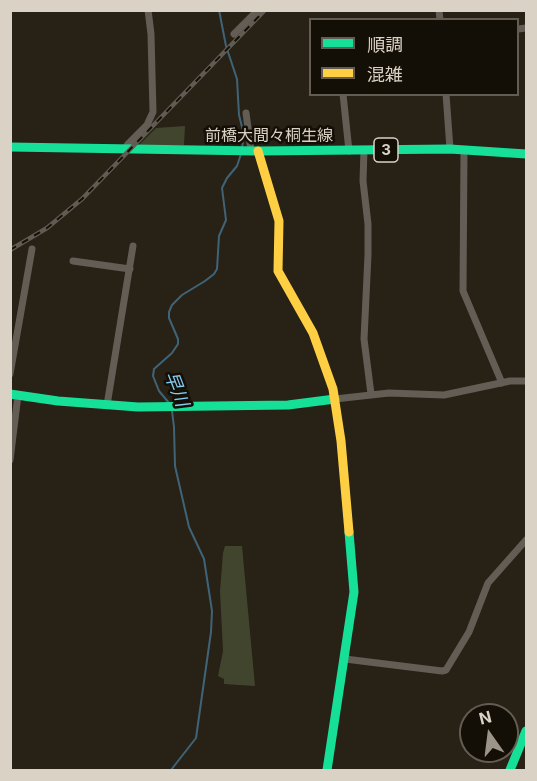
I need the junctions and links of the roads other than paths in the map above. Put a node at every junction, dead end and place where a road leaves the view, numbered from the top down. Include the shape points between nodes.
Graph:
1 (148, 10) edge
2 (258, 10) edge
3 (234, 34) dead end
4 (343, 96) edge
5 (446, 96) edge
6 (246, 113) dead end
7 (10, 147) edge
8 (450, 149) junction
9 (124, 150) junction
10 (364, 150) junction
11 (464, 150) junction
12 (249, 151) junction
13 (349, 151) junction
14 (526, 154) edge
15 (133, 246) dead end
16 (32, 249) dead end
17 (73, 261) dead end
18 (130, 269) junction
19 (10, 374) edge
20 (526, 381) edge
21 (502, 383) junction
22 (371, 394) junction
23 (14, 395) edge
24 (335, 399) junction
25 (107, 405) junction
26 (10, 460) edge
27 (526, 540) edge
28 (345, 659) junction
29 (525, 737) edge
30 (327, 771) edge
31 (510, 771) edge

1 - 9 street via 153,112 147,125
2 - 3 street
4 - 13 street
5 - 8 street
6 - 12 street
7 - 9 street, 前橋大間々桐生線 / 3
8 - 10 street, 前橋大間々桐生線 / 3
8 - 11 street, 前橋大間々桐生線 / 3
9 - 12 street, 前橋大間々桐生線 / 3
10 - 13 street, 前橋大間々桐生線 / 3
10 - 22 street via 368,255 364,339
11 - 14 street, 前橋大間々桐生線 / 3
11 - 21 street via 463,291
12 - 13 street, 前橋大間々桐生線 / 3
12 - 24 street via 279,221 278,271 309,323
15 - 18 street
16 - 19 street
17 - 18 street
18 - 25 street
20 - 21 street
21 - 22 street via 444,395
22 - 24 street
23 - 25 street
23 - 26 street
24 - 25 street via 288,405
24 - 28 street via 354,577
27 - 28 street via 488,583 469,632 446,670
28 - 30 street
29 - 31 street

